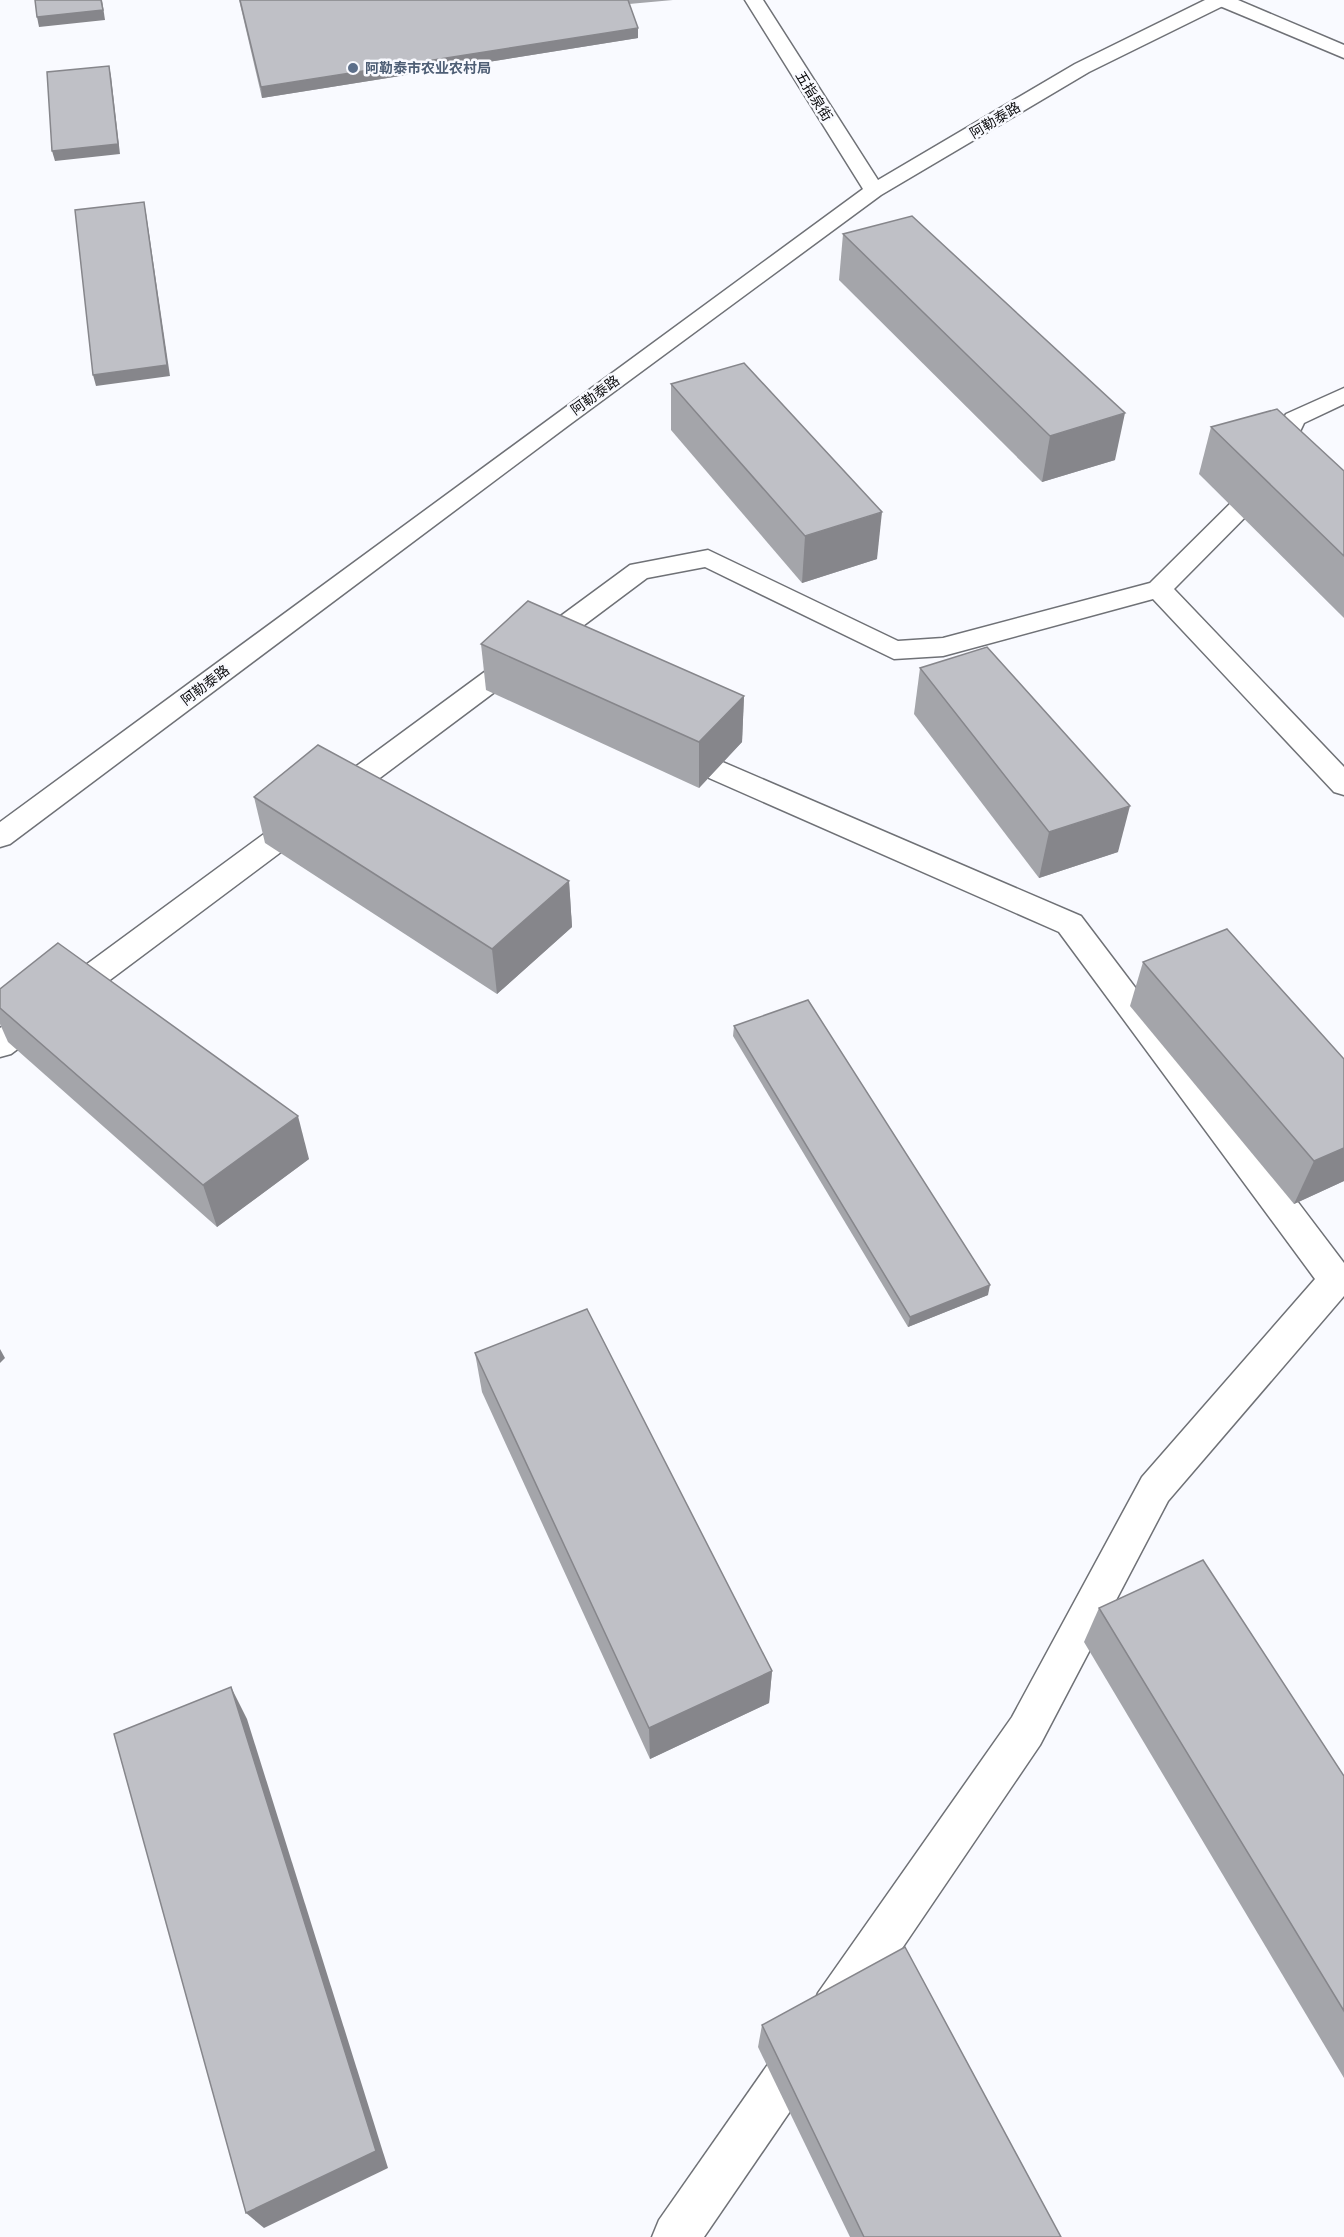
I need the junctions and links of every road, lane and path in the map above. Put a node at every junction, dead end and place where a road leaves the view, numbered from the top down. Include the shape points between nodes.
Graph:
1 (754, 0) edge
2 (1221, 0) edge
3 (1344, 52) edge
4 (874, 191) junction
5 (1344, 395) edge
6 (1159, 589) junction
7 (500, 675) junction
8 (532, 689) edge
9 (653, 742) edge
10 (1344, 785) edge
11 (0, 837) edge
12 (0, 1046) edge
13 (1340, 1279) edge
14 (676, 2237) edge

1 - 4 street, 五指泉街
2 - 3 street
2 - 4 street, 阿勒泰路 via 1082,68
4 - 11 street, 阿勒泰路
5 - 6 street via 1294,419 1264,484
6 - 7 street via 943,647 894,650 708,558 639,571
6 - 10 street
7 - 8 street
7 - 12 street
9 - 13 street via 1070,924
13 - 14 street via 1155,1489 1026,1731

